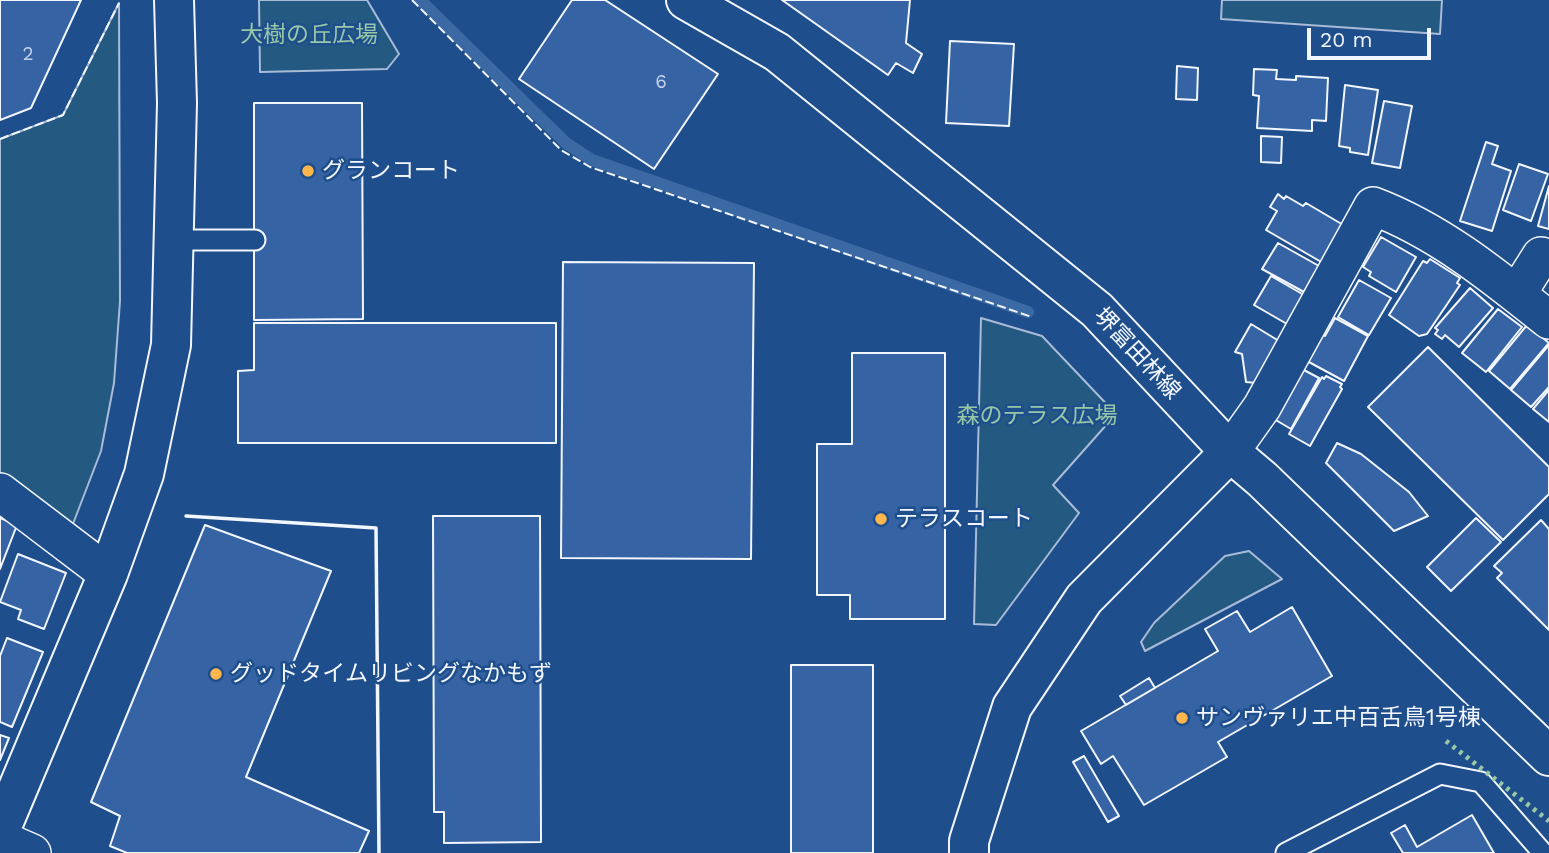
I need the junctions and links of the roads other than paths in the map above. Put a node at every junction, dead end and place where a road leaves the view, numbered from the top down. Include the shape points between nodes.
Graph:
1 (174, 0) edge
2 (686, 0) edge
3 (174, 240) junction
4 (255, 240) dead end
5 (1549, 258) edge
6 (1517, 294) junction
7 (1549, 320) edge
8 (1230, 452) junction
9 (0, 492) edge
10 (108, 573) junction
11 (1549, 756) edge
12 (0, 831) edge
13 (0, 839) edge
14 (32, 853) edge
15 (968, 853) edge
16 (1286, 853) edge
17 (1543, 853) edge

1 - 3 street
2 - 8 street, 堺富田林線 via 778,52 1097,310
3 - 4 lane
3 - 10 street via 171,345 144,474
5 - 6 street via 1541,256
6 - 7 street
6 - 8 street via 1441,239 1373,206 1262,407
8 - 11 street, 堺富田林線
8 - 15 street via 1084,599 1012,707
9 - 10 street
10 - 12 street
13 - 14 street
16 - 17 lane via 1440,774 1481,782

